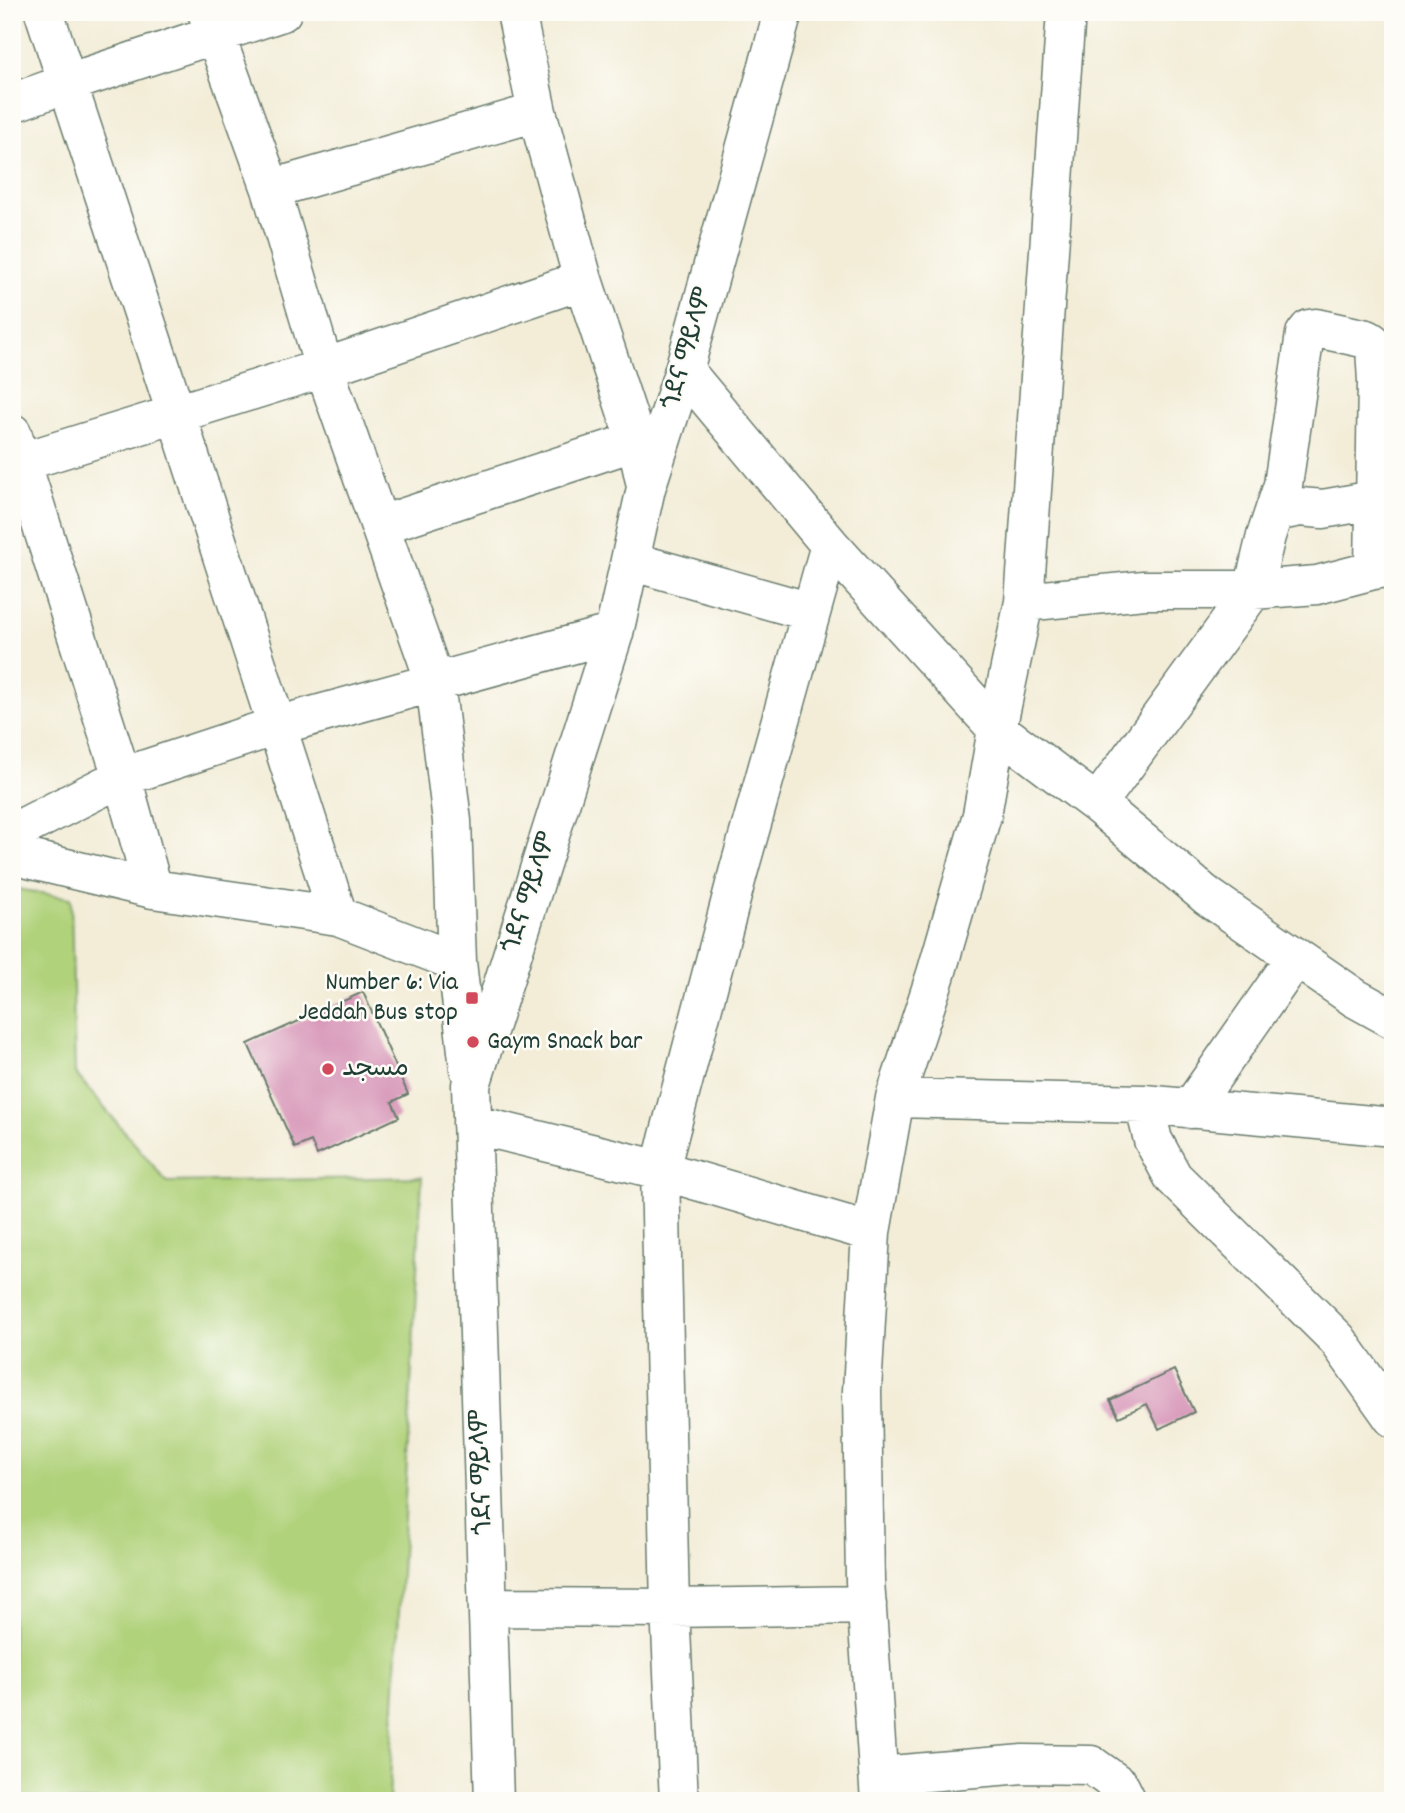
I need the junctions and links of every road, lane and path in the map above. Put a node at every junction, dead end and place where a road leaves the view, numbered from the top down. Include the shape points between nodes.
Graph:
1 (44, 12) edge
2 (282, 12) edge
3 (516, 12) edge
4 (783, 12) edge
5 (1066, 12) edge
6 (211, 24) edge
7 (68, 83) junction
8 (12, 103) edge
9 (537, 111) junction
10 (271, 189) junction
11 (583, 280) junction
12 (324, 368) junction
13 (684, 370) junction
14 (177, 413) junction
15 (636, 441) junction
16 (15, 453) edge
17 (646, 488) junction
18 (1383, 498) edge
19 (1274, 512) junction
20 (381, 525) junction
21 (830, 545) junction
22 (630, 561) junction
23 (1384, 569) edge
24 (1253, 590) junction
25 (1024, 602) junction
26 (811, 612) junction
27 (614, 633) junction
28 (435, 682) junction
29 (276, 726) junction
30 (997, 729) junction
31 (122, 777) junction
32 (1097, 804) junction
33 (12, 833) edge
34 (12, 855) edge
35 (153, 889) junction
36 (338, 916) junction
37 (1296, 957) junction
38 (457, 961) junction
39 (1393, 1019) edge
40 (471, 1085) junction
41 (895, 1098) junction
42 (1144, 1104) junction
43 (1190, 1109) junction
44 (472, 1124) junction
45 (1393, 1127) edge
46 (660, 1170) junction
47 (872, 1232) junction
48 (1393, 1418) edge
49 (867, 1605) junction
50 (488, 1607) junction
51 (670, 1608) junction
52 (880, 1788) edge
53 (494, 1801) edge
54 (679, 1801) edge
55 (1127, 1801) edge

1 - 7 street
2 - 6 street
3 - 9 street
4 - 13 street, ጎደና ማይላም
5 - 25 street
6 - 7 street
6 - 10 street
7 - 8 street
7 - 14 street
9 - 10 street
9 - 11 street
10 - 12 street
11 - 12 street
11 - 15 street
12 - 14 street
12 - 20 street
13 - 17 street, ጎደና ማይላም
13 - 21 street
14 - 16 street
14 - 29 street
15 - 17 street
15 - 20 street
16 - 31 street
17 - 22 street, ጎደና ማይላም
18 - 19 street
18 - 19 street via 1376,348 1367,339 1316,328 1306,334 1283,485
18 - 23 street
19 - 24 street
20 - 28 street
21 - 26 street
21 - 30 street
22 - 26 street
22 - 27 street, ጎደና ማይላም
23 - 24 street via 1317,585
24 - 25 street via 1144,590
24 - 32 street
25 - 30 street
26 - 46 street
27 - 28 street
27 - 40 street, ጎደና ማይላም
28 - 29 street
28 - 38 street via 452,821
29 - 31 street
29 - 36 street
30 - 32 street
30 - 41 street via 982,816
31 - 33 street
31 - 35 street
32 - 37 street via 1207,896
34 - 35 street
35 - 36 street
36 - 38 street
37 - 39 street
37 - 43 street
38 - 40 street
40 - 44 street, ጎደና ማይላም
41 - 42 street
41 - 47 street
42 - 43 street
42 - 48 street via 1153,1140 1173,1177 1337,1339
43 - 45 street
44 - 46 street
44 - 50 street, ጎደና ማይላም
46 - 47 street
46 - 51 street
47 - 49 street via 862,1391
49 - 51 street
49 - 52 street
50 - 51 street
50 - 53 street, ጎደና ማይላም
51 - 54 street
52 - 55 street via 1023,1764 1091,1765 1119,1785

